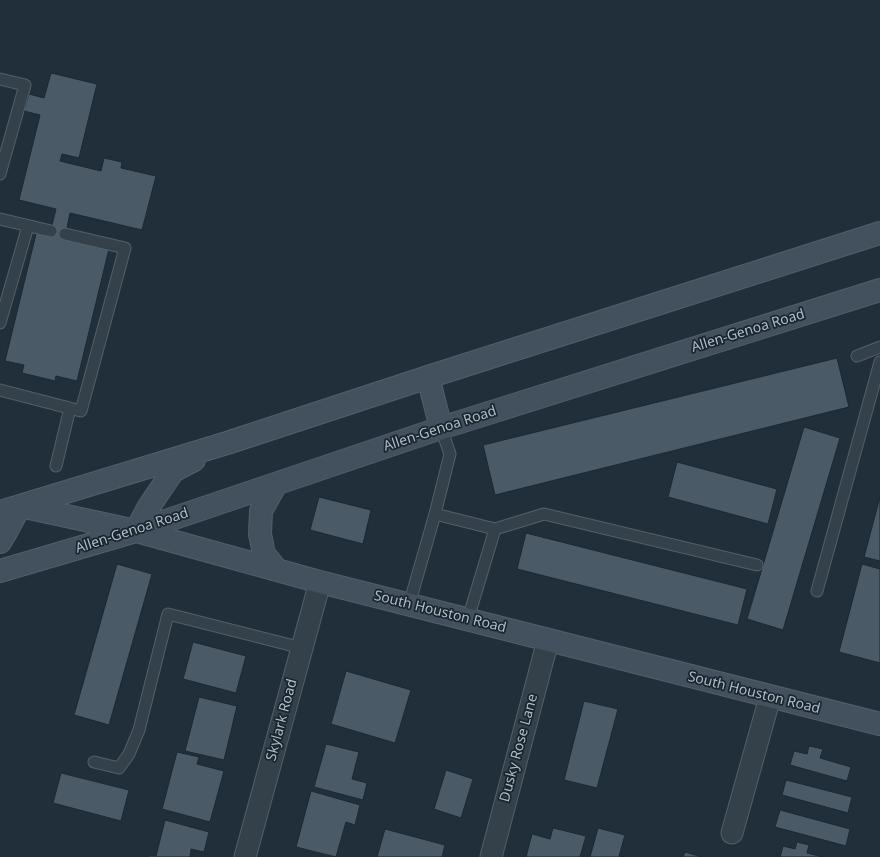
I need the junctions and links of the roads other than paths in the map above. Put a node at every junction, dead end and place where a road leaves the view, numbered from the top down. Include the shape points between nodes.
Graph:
1 (0, 79) edge
2 (0, 174) edge
3 (0, 219) edge
4 (28, 226) junction
5 (51, 231) dead end
6 (880, 233) edge
7 (65, 234) dead end
8 (880, 290) edge
9 (0, 323) edge
10 (880, 347) edge
11 (857, 356) dead end
12 (880, 362) edge
13 (428, 377) junction
14 (0, 390) edge
15 (70, 408) junction
16 (441, 428) junction
17 (227, 443) junction
18 (56, 466) dead end
19 (276, 484) junction
20 (7, 506) edge
21 (435, 514) junction
22 (495, 529) junction
23 (136, 531) junction
24 (0, 542) edge
25 (757, 565) dead end
26 (277, 570) junction
27 (0, 571) edge
28 (320, 582) junction
29 (817, 591) dead end
30 (409, 605) junction
31 (468, 619) junction
32 (548, 640) junction
33 (302, 648) junction
34 (770, 697) junction
35 (880, 724) edge
36 (94, 762) dead end
37 (732, 833) dead end
38 (245, 857) edge
39 (491, 857) edge

1 - 2 lane via 25,85
3 - 4 lane
4 - 5 lane
4 - 9 lane
6 - 13 main road
7 - 15 lane via 125,248 81,411
8 - 16 main road, Allen-Genoa Road
10 - 11 lane
12 - 29 lane
13 - 16 main road
13 - 17 main road
14 - 15 lane
15 - 18 lane
16 - 19 main road, Allen-Genoa Road
16 - 21 lane via 450,454
17 - 20 main road
17 - 23 main road via 173,471 149,506
19 - 23 main road, Allen-Genoa Road
19 - 26 main road via 261,511 260,534 264,554
20 - 23 main road, South Houston Road
20 - 24 main road
21 - 22 lane
21 - 30 lane
22 - 25 lane via 544,514
22 - 31 lane
23 - 26 main road, South Houston Road
23 - 27 main road, Allen-Genoa Road
26 - 28 main road, South Houston Road
28 - 30 main road, South Houston Road
28 - 33 street, Skylark Road
30 - 31 main road, South Houston Road
31 - 32 main road, South Houston Road
32 - 34 main road, South Houston Road
32 - 39 street, Dusky Rose Lane
33 - 36 lane via 168,614 139,730 129,754 119,768
33 - 38 street, Skylark Road
34 - 35 main road, South Houston Road
34 - 37 street

